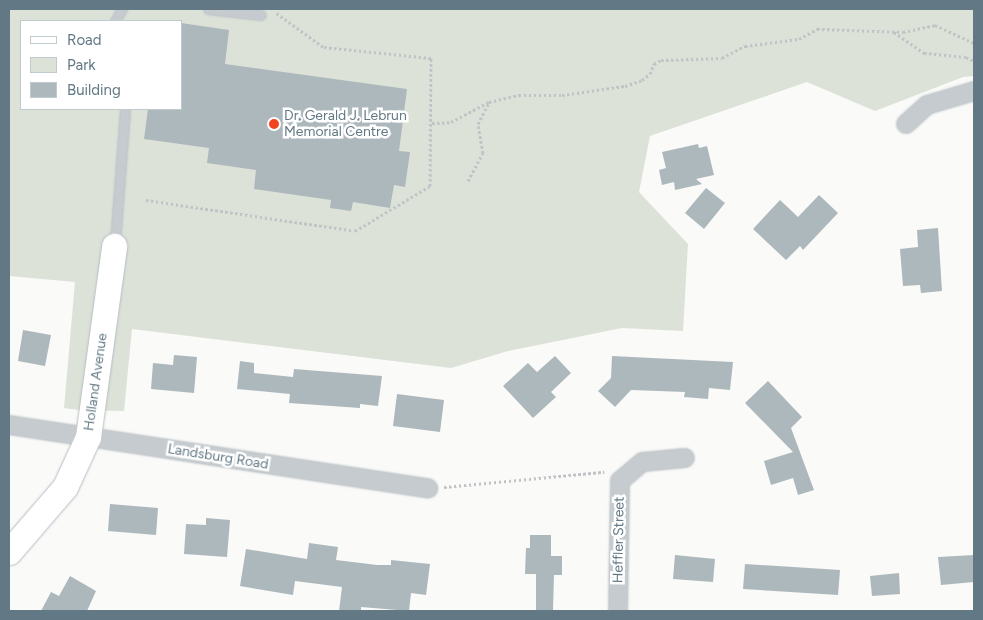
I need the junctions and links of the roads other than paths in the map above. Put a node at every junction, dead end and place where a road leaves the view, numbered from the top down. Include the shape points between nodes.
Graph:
1 (208, 9) edge
2 (261, 15) dead end
3 (974, 91) edge
4 (125, 110) edge
5 (906, 124) dead end
6 (114, 246) joint
7 (9, 424) edge
8 (88, 437) junction
9 (684, 458) dead end
10 (428, 488) road end
11 (9, 552) edge
12 (618, 611) edge

1 - 2 lane
3 - 5 street via 927,105
4 - 6 lane
6 - 8 street, Holland Avenue
7 - 8 street, Landsburg Road
8 - 10 street, Landsburg Road
8 - 11 street, Holland Avenue via 65,487
9 - 12 street, Heffler Street via 643,462 620,481

